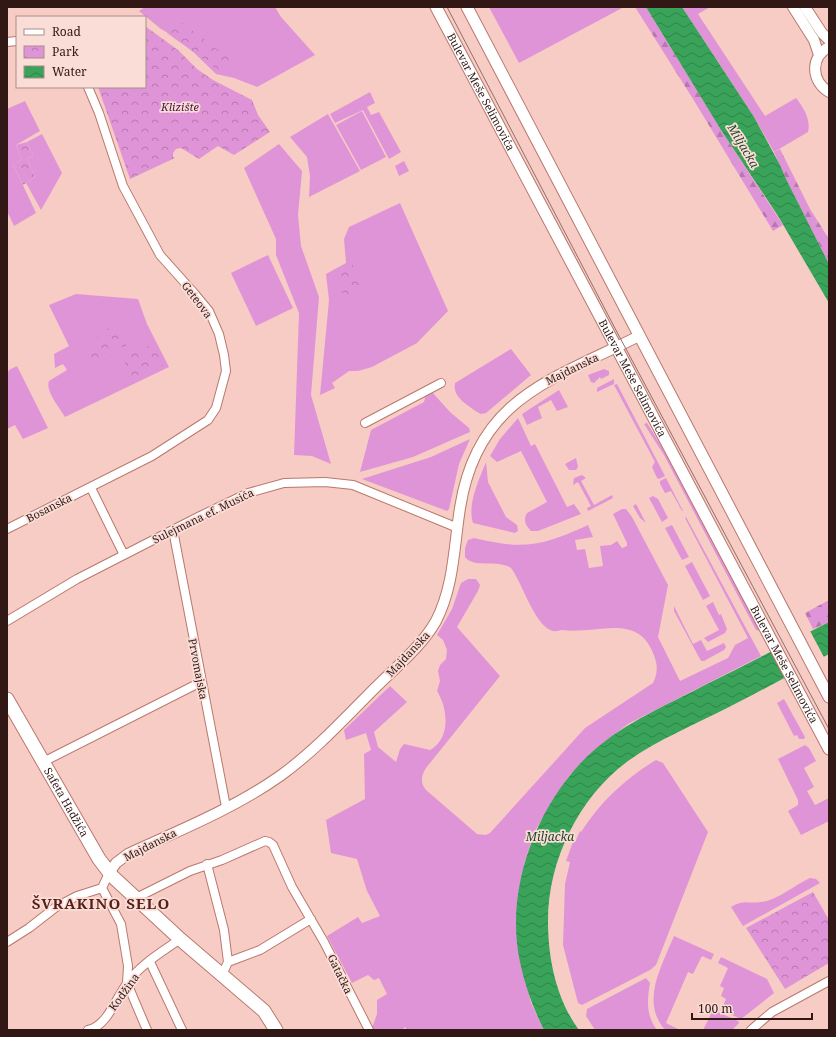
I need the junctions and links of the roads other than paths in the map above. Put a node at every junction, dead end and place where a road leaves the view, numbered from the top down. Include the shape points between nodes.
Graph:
1 (436, 7) edge
2 (466, 7) edge
3 (793, 7) edge
4 (805, 7) edge
5 (829, 40) edge
6 (829, 47) edge
7 (819, 55) junction
8 (88, 88) edge
9 (829, 92) edge
10 (639, 336) junction
11 (617, 347) junction
12 (441, 383) dead end
13 (364, 423) dead end
14 (91, 488) junction
15 (458, 528) junction
16 (7, 529) edge
17 (173, 530) junction
18 (124, 555) junction
19 (7, 621) edge
20 (201, 682) junction
21 (829, 697) edge
22 (7, 699) edge
23 (829, 749) edge
24 (43, 762) junction
25 (226, 807) junction
26 (207, 864) junction
27 (109, 873) junction
28 (102, 888) junction
29 (136, 898) junction
30 (311, 919) junction
31 (180, 939) junction
32 (7, 942) edge
33 (150, 962) junction
34 (228, 962) junction
35 (222, 975) junction
36 (829, 981) edge
37 (127, 983) junction
38 (92, 1029) edge
39 (147, 1030) edge
40 (182, 1030) edge
41 (276, 1030) edge
42 (369, 1030) edge
43 (751, 1030) edge

1 - 11 main road, Bulevar Meše Selimovića
2 - 10 main road
3 - 7 street via 814,40
4 - 5 street
6 - 7 street
7 - 9 street via 816,62 816,78
8 - 14 street, Geteova via 123,186 160,255 209,311 219,334 226,371 216,408 208,420 152,456
10 - 11 street, Majdanska
10 - 21 main road
11 - 15 street, Majdanska via 536,387 495,423 479,446 473,461 460,508
11 - 23 main road, Bulevar Meše Selimovića
12 - 13 street
14 - 16 street, Bosanska
14 - 18 street
15 - 17 street, Sulejmana ef. Musića via 353,484 302,482 258,489
15 - 25 street, Majdanska via 448,590 438,618 426,635 339,725 297,764 258,791
17 - 18 street, Sulejmana ef. Musića
17 - 20 street, Prvomajska
18 - 19 street, Sulejmana ef. Musića via 77,579
20 - 24 street
20 - 25 street, Prvomajska
22 - 24 main road, Safeta Hadžića
24 - 27 main road, Safeta Hadžića
25 - 27 street, Majdanska via 128,854 116,863
26 - 29 street
26 - 30 street, Gatačka via 265,841 269,842 273,845 292,887
26 - 34 street via 221,916
27 - 28 street
27 - 29 main road, Safeta Hadžića
28 - 32 street via 77,896 56,907
28 - 37 street via 121,924 128,966
29 - 31 main road, Safeta Hadžića
30 - 34 street via 260,950
30 - 42 street, Gatačka
31 - 33 street, Kodžina
31 - 35 main road, Safeta Hadžića
33 - 37 street, Kodžina
33 - 40 street
34 - 35 street
35 - 41 main road, Safeta Hadžića via 264,1011
36 - 43 street via 772,1012
37 - 38 street, Kodžina via 110,1011
37 - 39 street

